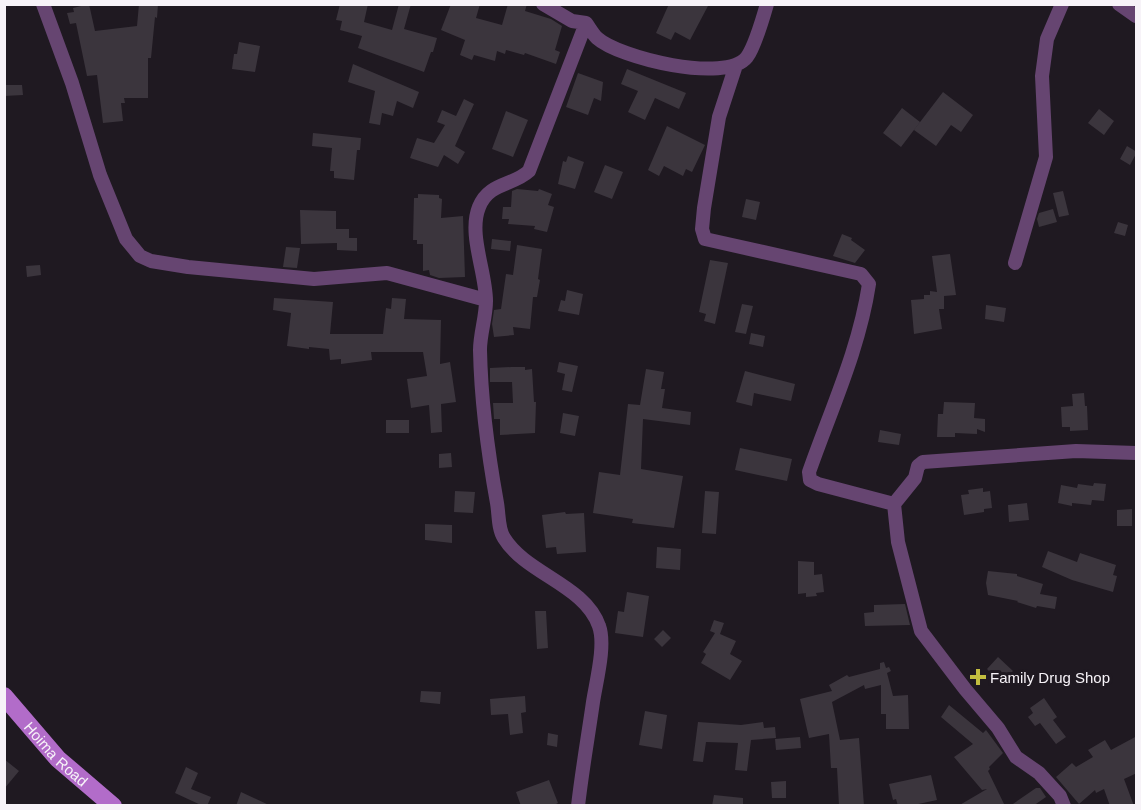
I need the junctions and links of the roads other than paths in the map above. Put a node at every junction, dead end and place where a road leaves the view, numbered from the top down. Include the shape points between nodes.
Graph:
1 (43, 4) edge
2 (543, 4) edge
3 (767, 4) edge
4 (1062, 4) edge
5 (1119, 4) edge
6 (1137, 16) edge
7 (586, 22) junction
8 (736, 65) junction
9 (1015, 263) dead end
10 (486, 300) junction
11 (1137, 453) edge
12 (894, 504) junction
13 (4, 696) edge
14 (113, 806) edge
15 (578, 806) edge
16 (1064, 806) edge

1 - 10 street via 100,175 126,239 140,256 189,267 314,279 387,273
2 - 7 street via 572,21
3 - 8 street via 747,57
4 - 9 street via 1047,39 1042,76 1046,157
5 - 6 street
7 - 8 street via 597,38 622,52 677,66 715,69
7 - 10 street via 529,171 521,179 502,183 480,204 476,231
8 - 12 street via 717,128 704,208 705,239 861,274 869,284 853,354 809,472 810,480 818,484
10 - 15 street via 480,348 489,458 502,536 511,549 583,602 600,627 599,667
11 - 12 street via 1076,451 923,462
12 - 16 street via 898,542 921,631 998,728 1016,757 1039,773
13 - 14 main road, Hoima Road via 58,759

